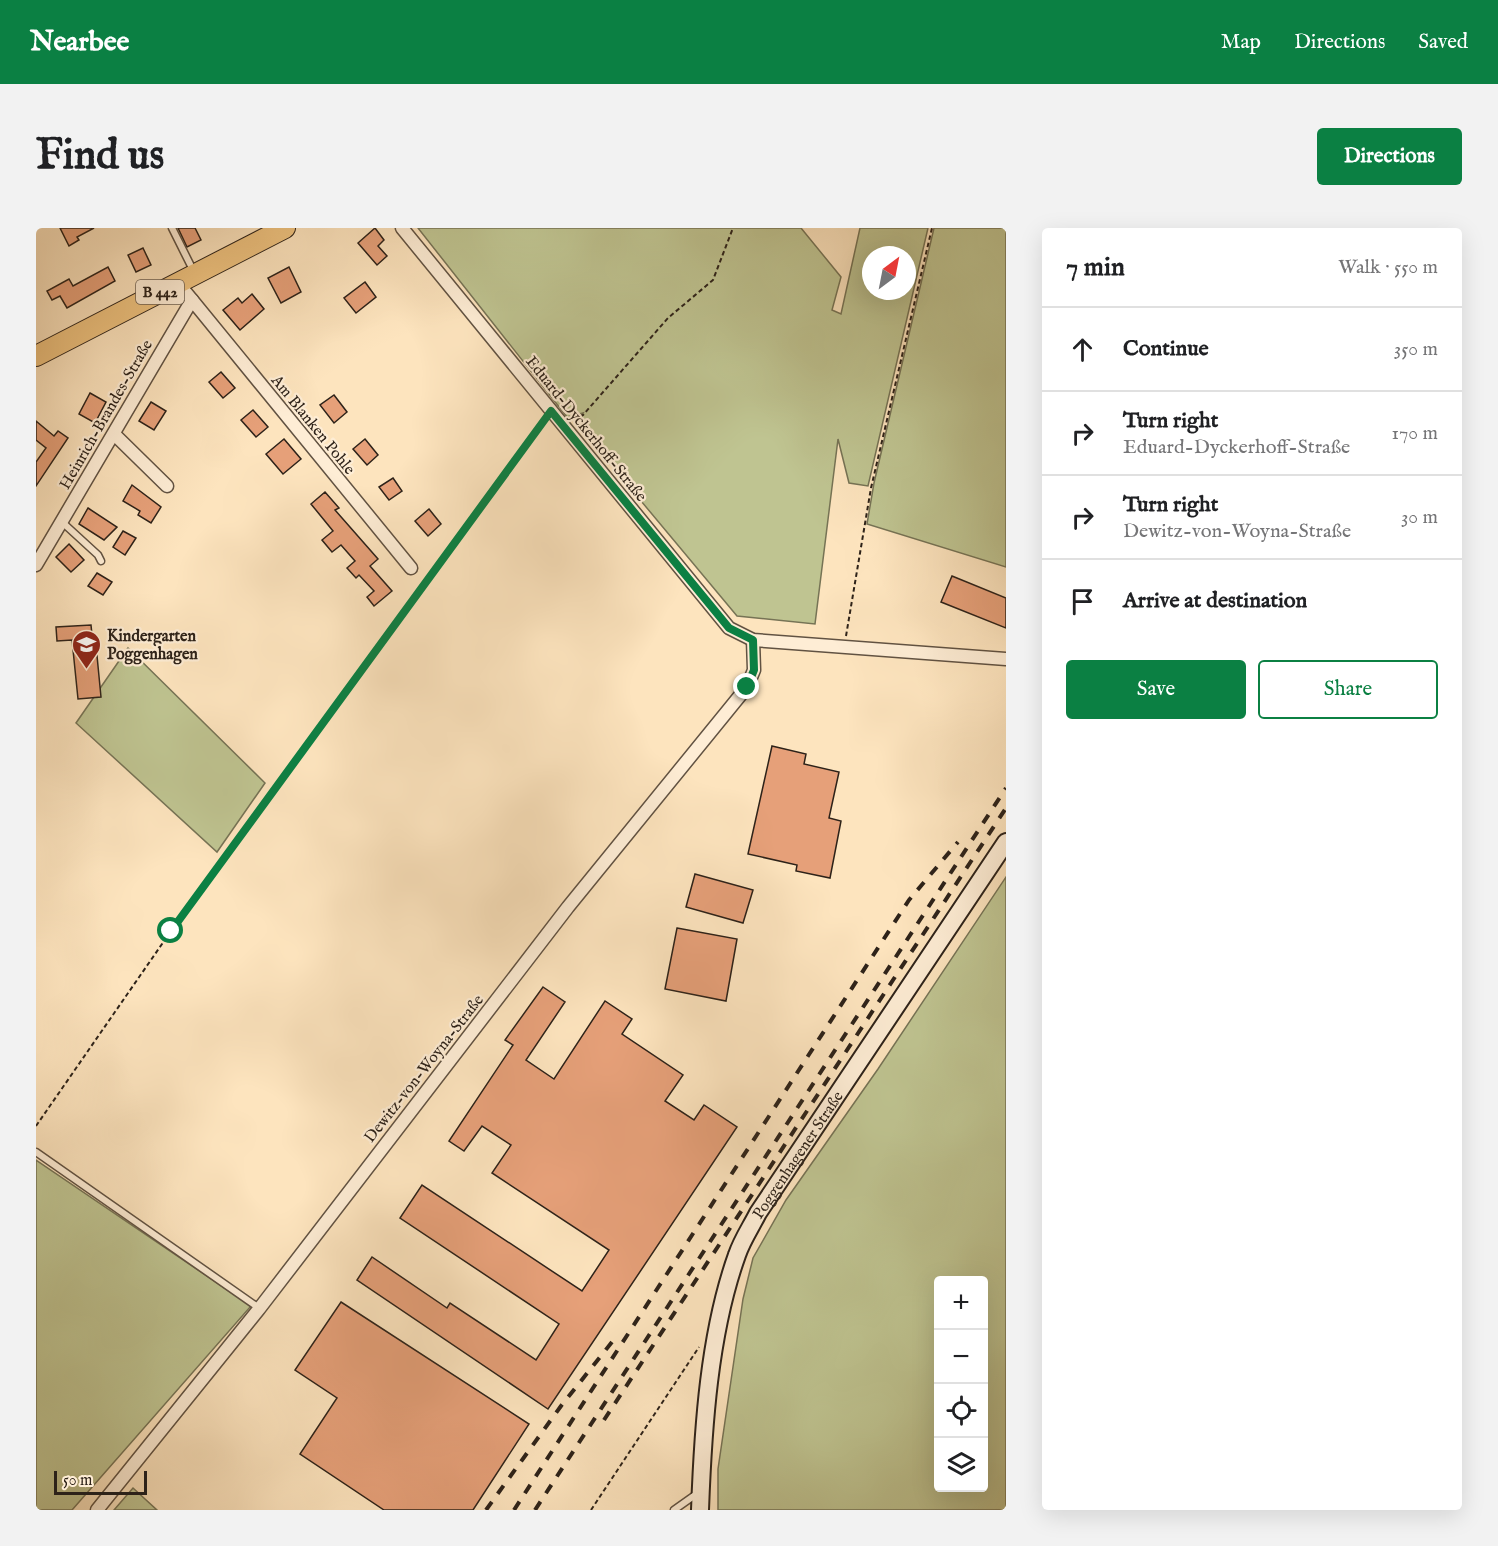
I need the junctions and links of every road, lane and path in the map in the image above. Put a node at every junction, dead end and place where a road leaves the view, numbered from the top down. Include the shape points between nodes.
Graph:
1 (172, 228) edge
2 (285, 228) edge
3 (402, 228) edge
4 (733, 228) edge
5 (932, 228) edge
6 (195, 274) junction
7 (178, 283) junction
8 (192, 300) junction
9 (36, 356) edge
10 (551, 411) junction
11 (562, 424) junction
12 (114, 434) junction
13 (166, 486) dead end
14 (62, 521) junction
15 (101, 561) dead end
16 (36, 565) edge
17 (411, 568) dead end
18 (753, 640) junction
19 (845, 645) junction
20 (1006, 659) edge
21 (1006, 842) edge
22 (36, 1126) edge
23 (36, 1152) edge
24 (259, 1309) junction
25 (701, 1343) dead end
26 (700, 1491) junction
27 (97, 1510) edge
28 (591, 1510) edge
29 (674, 1510) edge
30 (700, 1510) edge

1 - 6 lane
2 - 6 main road, B 442
3 - 10 street, Eduard-Dyckerhoff-Straße
4 - 11 path via 713,280 668,318 583,415
5 - 19 path via 871,488
6 - 7 main road, B 442
7 - 8 street
7 - 9 main road, B 442
8 - 12 street, Heinrich-Brandes-Straße
8 - 17 street, Am Blanken Pohle
10 - 11 street, Eduard-Dyckerhoff-Straße
10 - 22 path via 171,931
11 - 18 street, Eduard-Dyckerhoff-Straße via 729,628
12 - 13 street
12 - 14 street, Heinrich-Brandes-Straße
14 - 15 lane
14 - 16 street, Heinrich-Brandes-Straße
18 - 19 street
18 - 24 street, Dewitz-von-Woyna-Straße via 754,670 747,687 568,907
19 - 20 street
21 - 26 street, Poggenhagener Straße via 758,1214 738,1251 727,1284 713,1356
23 - 24 lane
24 - 27 street, Dewitz-von-Woyna-Straße
25 - 28 path
26 - 29 lane
26 - 30 street, Poggenhagener Straße

